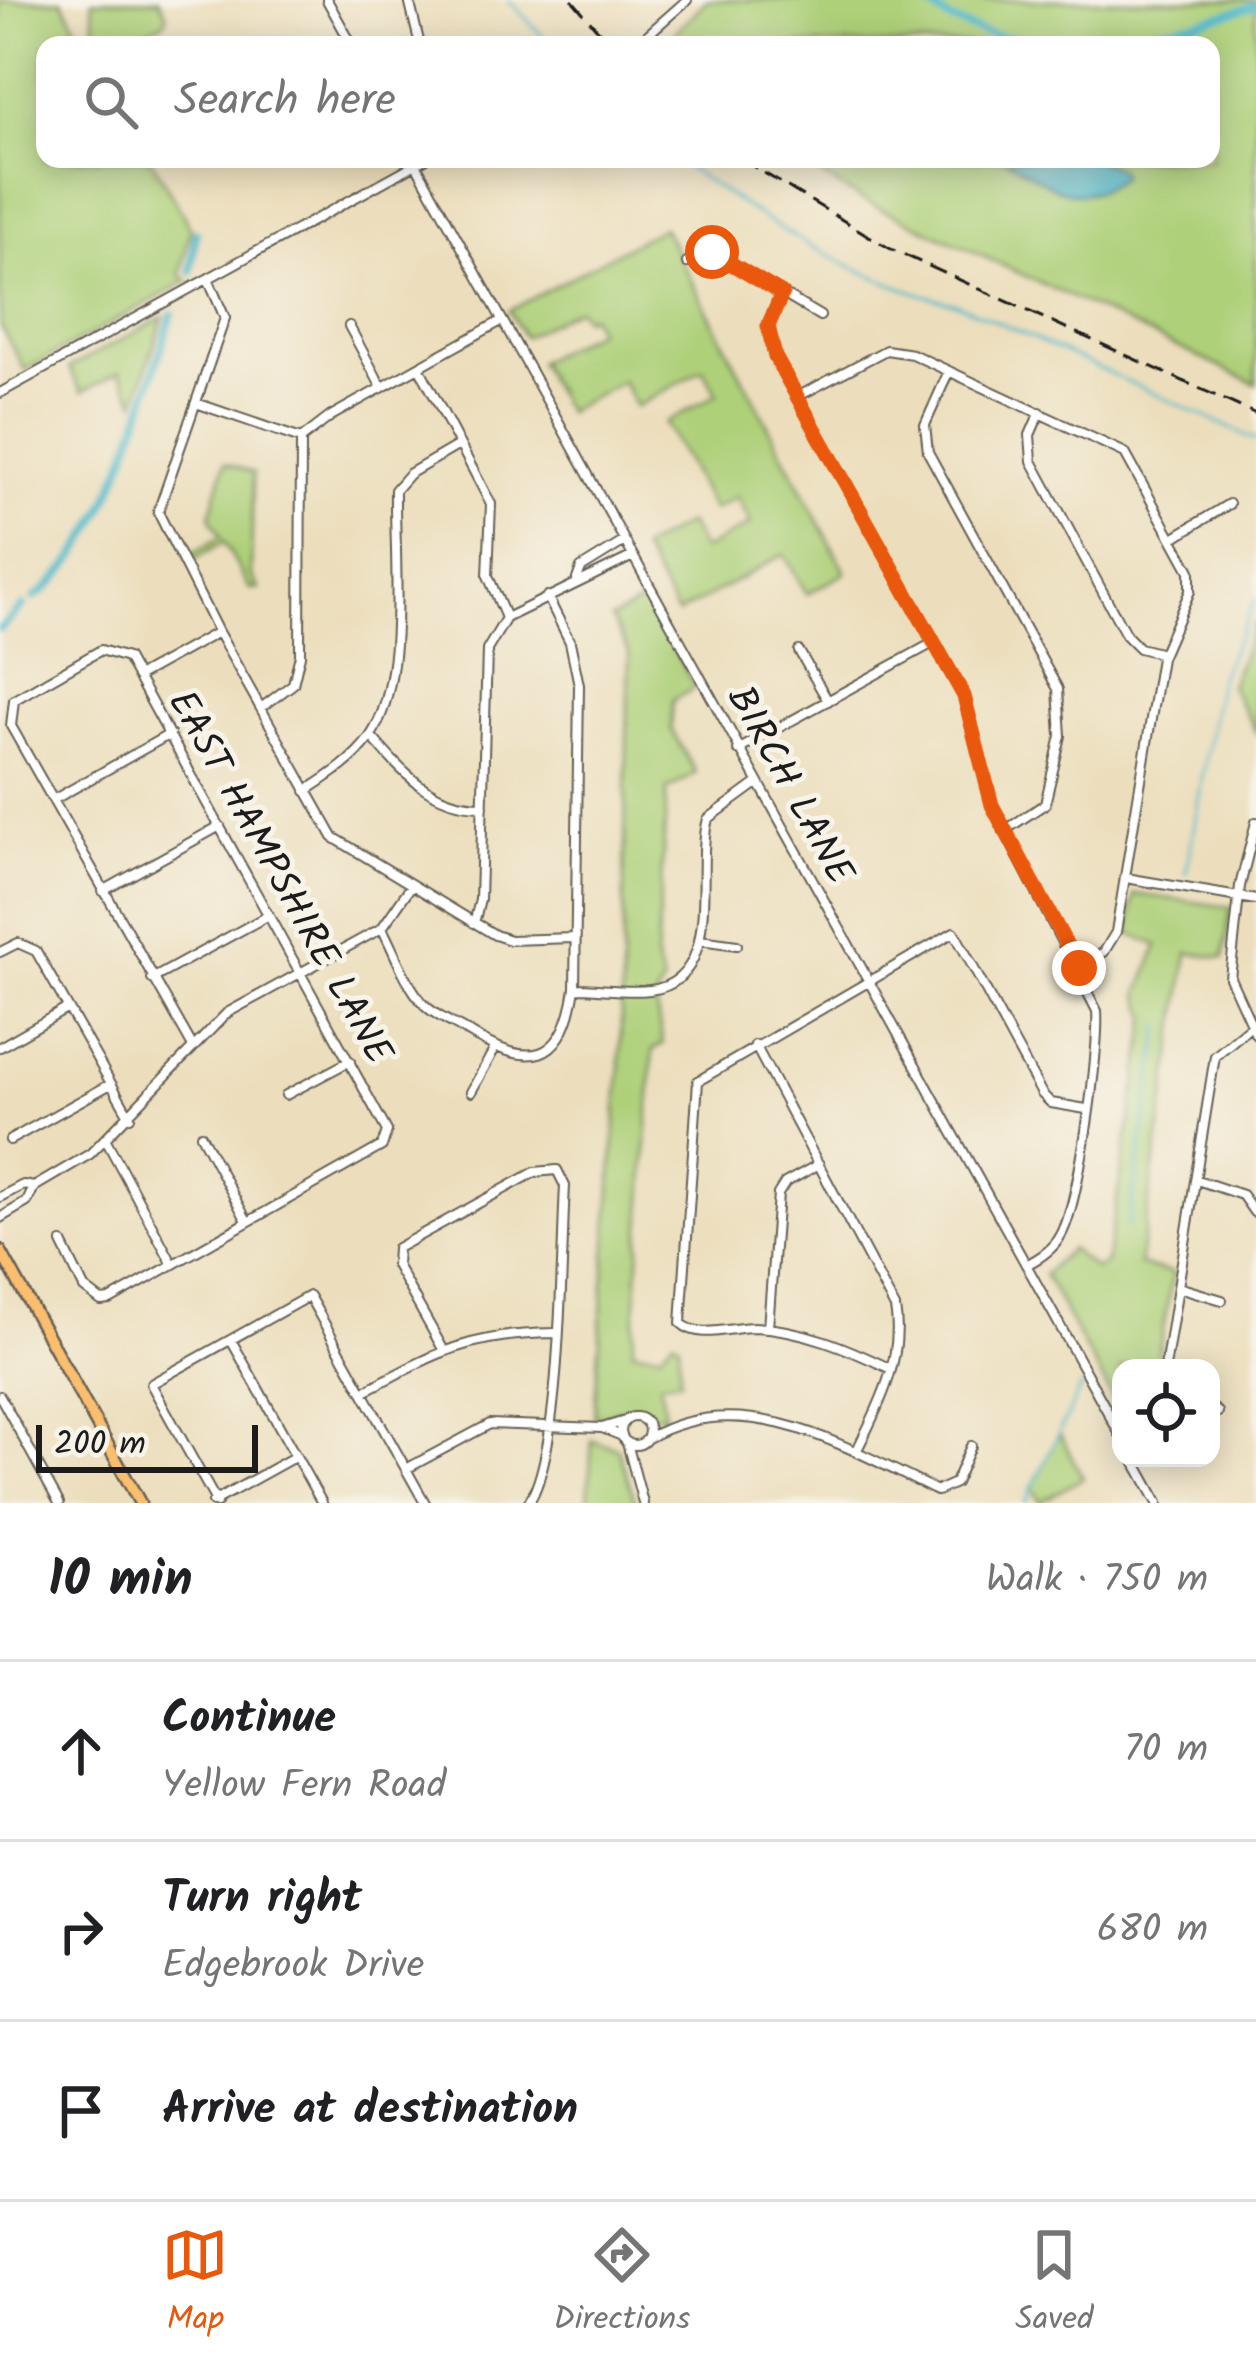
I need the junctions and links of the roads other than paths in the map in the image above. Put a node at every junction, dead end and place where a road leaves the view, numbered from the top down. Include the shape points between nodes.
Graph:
1 (327, 0) edge
2 (409, 0) edge
3 (686, 0) edge
4 (347, 36) edge
5 (417, 36) edge
6 (646, 36) edge
7 (406, 168) edge
8 (422, 168) edge
9 (687, 262) dead end
10 (208, 279) junction
11 (782, 294) junction
12 (820, 316) dead end
13 (501, 321) junction
14 (349, 326) dead end
15 (419, 368) junction
16 (949, 371) junction
17 (382, 388) junction
18 (0, 393) edge
19 (797, 397) junction
20 (196, 403) junction
21 (1040, 412) junction
22 (301, 439) junction
23 (459, 445) junction
24 (1228, 504) dead end
25 (1173, 538) junction
26 (623, 542) junction
27 (631, 557) junction
28 (578, 579) junction
29 (547, 596) junction
30 (506, 618) junction
31 (218, 632) junction
32 (933, 643) junction
33 (800, 651) dead end
34 (1163, 654) junction
35 (137, 677) junction
36 (828, 701) junction
37 (261, 708) junction
38 (170, 734) junction
39 (371, 736) junction
40 (738, 751) junction
41 (756, 784) junction
42 (306, 791) junction
43 (52, 800) junction
44 (483, 806) junction
45 (1256, 822) edge
46 (220, 826) junction
47 (1004, 831) junction
48 (1126, 878) junction
49 (411, 886) junction
50 (103, 891) junction
51 (1239, 896) junction
52 (1256, 900) edge
53 (269, 915) junction
54 (474, 923) junction
55 (382, 928) junction
56 (573, 938) junction
57 (700, 940) junction
58 (737, 945) dead end
59 (0, 952) edge
60 (1079, 968) junction
61 (300, 970) junction
62 (867, 979) junction
63 (152, 980) junction
64 (575, 988) junction
65 (68, 1008) junction
66 (1254, 1030) edge
67 (755, 1045) junction
68 (0, 1047) edge
69 (193, 1048) junction
70 (495, 1048) junction
71 (350, 1061) junction
72 (109, 1084) junction
73 (471, 1092) dead end
74 (286, 1095) dead end
75 (1086, 1109) junction
76 (130, 1117) junction
77 (201, 1135) dead end
78 (10, 1140) dead end
79 (106, 1141) junction
80 (819, 1164) junction
81 (1197, 1180) junction
82 (34, 1187) junction
83 (0, 1197) edge
84 (1254, 1212) edge
85 (0, 1218) edge
86 (247, 1221) junction
87 (62, 1243) dead end
88 (0, 1250) edge
89 (172, 1263) junction
90 (1026, 1265) junction
91 (1178, 1287) junction
92 (1222, 1300) dead end
93 (768, 1328) junction
94 (555, 1333) junction
95 (231, 1340) junction
96 (443, 1348) junction
97 (1166, 1359) edge
98 (891, 1370) junction
99 (363, 1392) junction
100 (0, 1396) edge
101 (642, 1419) junction
102 (1112, 1420) edge
103 (626, 1421) junction
104 (548, 1425) junction
105 (670, 1426) junction
106 (602, 1428) junction
107 (625, 1439) junction
108 (645, 1441) junction
109 (971, 1446) dead end
110 (857, 1450) junction
111 (296, 1456) junction
112 (636, 1461) junction
113 (1138, 1467) edge
114 (406, 1469) junction
115 (531, 1499) edge
116 (214, 1502) edge
117 (59, 1503) edge
118 (140, 1503) edge
119 (322, 1503) edge
120 (425, 1503) edge
121 (643, 1503) edge
122 (1158, 1503) edge

1 - 4 street
2 - 5 street
3 - 6 street
7 - 10 street
8 - 13 street, BIRCH LANE
9 - 11 street via 712,252
10 - 18 street
10 - 20 street via 225,318
11 - 12 street
11 - 19 street via 767,336
13 - 15 street
13 - 26 street, BIRCH LANE
14 - 17 street
15 - 17 street
15 - 23 street
16 - 19 street via 886,350
16 - 21 street
16 - 47 street via 925,424 928,452 1046,663 1063,713 1046,804
17 - 22 street
19 - 32 street
20 - 22 street
20 - 31 street via 158,512
21 - 25 street via 1125,453
21 - 34 street via 1030,434 1032,461 1126,635
22 - 37 street via 300,655 293,685
23 - 30 street via 490,504 488,576
23 - 39 street via 395,490 391,671
24 - 25 street
25 - 34 street via 1192,579
26 - 27 street, BIRCH LANE
26 - 28 street via 581,568
27 - 28 street
27 - 40 street, BIRCH LANE
28 - 29 street
29 - 30 street
29 - 56 street via 570,642 579,685
30 - 44 street via 487,650
31 - 35 street
31 - 37 street
32 - 36 street
32 - 47 street via 964,696
33 - 36 street
34 - 48 street
35 - 38 street, EAST HAMPSHIRE LANE
35 - 43 street, EAST HAMPSHIRE LANE via 119,651 101,650 10,706 11,726
36 - 40 street
37 - 42 street
38 - 43 street
38 - 46 street, EAST HAMPSHIRE LANE
39 - 42 street
39 - 44 street via 431,794
40 - 41 street, BIRCH LANE
41 - 57 street via 708,819
41 - 62 street, BIRCH LANE
42 - 49 street via 333,836
43 - 50 street
44 - 54 street
45 - 51 street
46 - 50 street
46 - 53 street, EAST HAMPSHIRE LANE
47 - 60 street
48 - 51 street
48 - 60 street via 1112,942
49 - 54 street
49 - 55 street
50 - 63 street
51 - 52 street
51 - 66 street via 1230,978
53 - 61 street, EAST HAMPSHIRE LANE
53 - 63 street
54 - 56 street via 511,940
55 - 61 street
55 - 70 street via 424,1005
56 - 64 street
57 - 58 street
57 - 64 street via 687,969 664,986
59 - 65 street via 26,944
60 - 75 street via 1098,1022
61 - 69 street via 227,1013
61 - 71 street, EAST HAMPSHIRE LANE
62 - 67 street
62 - 75 street via 954,932 1042,1094
62 - 90 street, BIRCH LANE
63 - 69 street
64 - 70 street via 571,1020 556,1044 526,1058
65 - 68 street
65 - 72 street
66 - 81 street via 1215,1056
67 - 80 street
67 - 93 street via 698,1081 679,1316 696,1332
69 - 76 street
70 - 73 street
71 - 74 street
71 - 86 street, EAST HAMPSHIRE LANE via 386,1133 382,1146
72 - 76 street
72 - 78 street
75 - 90 street via 1070,1216 1052,1246
76 - 79 street
77 - 86 street
79 - 82 street
79 - 89 street
80 - 93 street via 778,1193
80 - 98 street via 895,1308
81 - 84 street via 1242,1195
81 - 91 street
82 - 83 street
82 - 85 street via 27,1202
86 - 89 street
87 - 89 street via 84,1288 101,1301
88 - 118 main road
90 - 102 street, BIRCH LANE
91 - 92 street
91 - 97 street
93 - 98 street via 813,1336
94 - 96 street via 494,1334
94 - 96 street via 565,1186 557,1170 535,1172 397,1248
94 - 104 street
95 - 99 street via 310,1296
95 - 111 street
95 - 116 street via 151,1384
96 - 99 street
98 - 110 street
99 - 114 street
100 - 117 street
101 - 103 street
101 - 105 street
101 - 108 street
103 - 106 street
103 - 107 street
104 - 106 street
104 - 114 street via 490,1424
104 - 115 street via 543,1478
105 - 108 street
105 - 110 street via 761,1418
106 - 107 street
107 - 108 street
107 - 112 street
108 - 112 street
109 - 110 street via 944,1490
111 - 116 street
111 - 119 street
112 - 121 street
113 - 122 street
114 - 120 street

